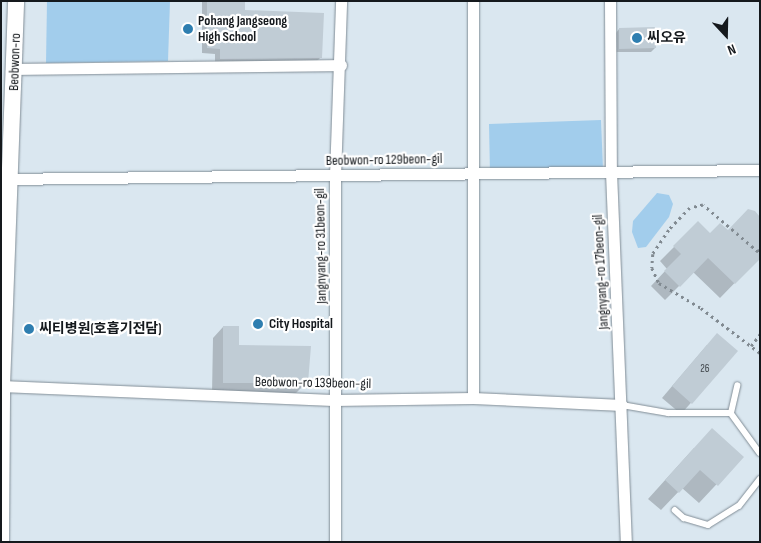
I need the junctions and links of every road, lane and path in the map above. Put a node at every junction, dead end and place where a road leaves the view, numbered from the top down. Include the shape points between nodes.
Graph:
1 (16, 1) edge
2 (341, 1) edge
3 (473, 1) edge
4 (610, 1) edge
5 (340, 65) junction
6 (15, 70) junction
7 (760, 170) edge
8 (611, 172) junction
9 (474, 174) junction
10 (335, 176) junction
11 (5, 180) edge
12 (760, 250) edge
13 (760, 334) edge
14 (751, 346) junction
15 (760, 353) edge
16 (2, 386) edge
17 (737, 386) dead end
18 (473, 398) junction
19 (333, 400) junction
20 (622, 406) junction
21 (731, 412) junction
22 (760, 453) edge
23 (760, 480) edge
24 (675, 510) dead end
25 (1, 542) edge
26 (335, 542) edge
27 (626, 542) edge

1 - 6 main road, Beobwon-ro
2 - 5 street, Jangnyang-ro 31beon-gil
3 - 9 street
4 - 8 street, Jangnyang-ro 17beon-gil
5 - 6 street
5 - 10 street, Jangnyang-ro 31beon-gil
6 - 11 main road, Beobwon-ro
7 - 8 street, Beobwon-ro 129beon-gil
8 - 9 street, Beobwon-ro 129beon-gil
8 - 20 street, Jangnyang-ro 17beon-gil
9 - 10 street, Beobwon-ro 129beon-gil
9 - 18 street
10 - 11 street, Beobwon-ro 129beon-gil
10 - 19 street, Jangnyang-ro 31beon-gil via 337,317
11 - 16 main road, Beobwon-ro
12 - 14 path via 758,252 703,205 690,208 669,230 653,254 652,268 659,283 701,308
13 - 14 path
14 - 15 path
16 - 19 street, Beobwon-ro 139beon-gil
16 - 25 main road, Beobwon-ro
17 - 21 lane
18 - 19 street, Beobwon-ro 139beon-gil
18 - 20 street, Beobwon-ro 139beon-gil
19 - 26 street, Jangnyang-ro 31beon-gil
20 - 21 lane via 668,413
20 - 27 street, Jangnyang-ro 17beon-gil
21 - 22 lane
23 - 24 lane via 740,506 708,525 684,518

